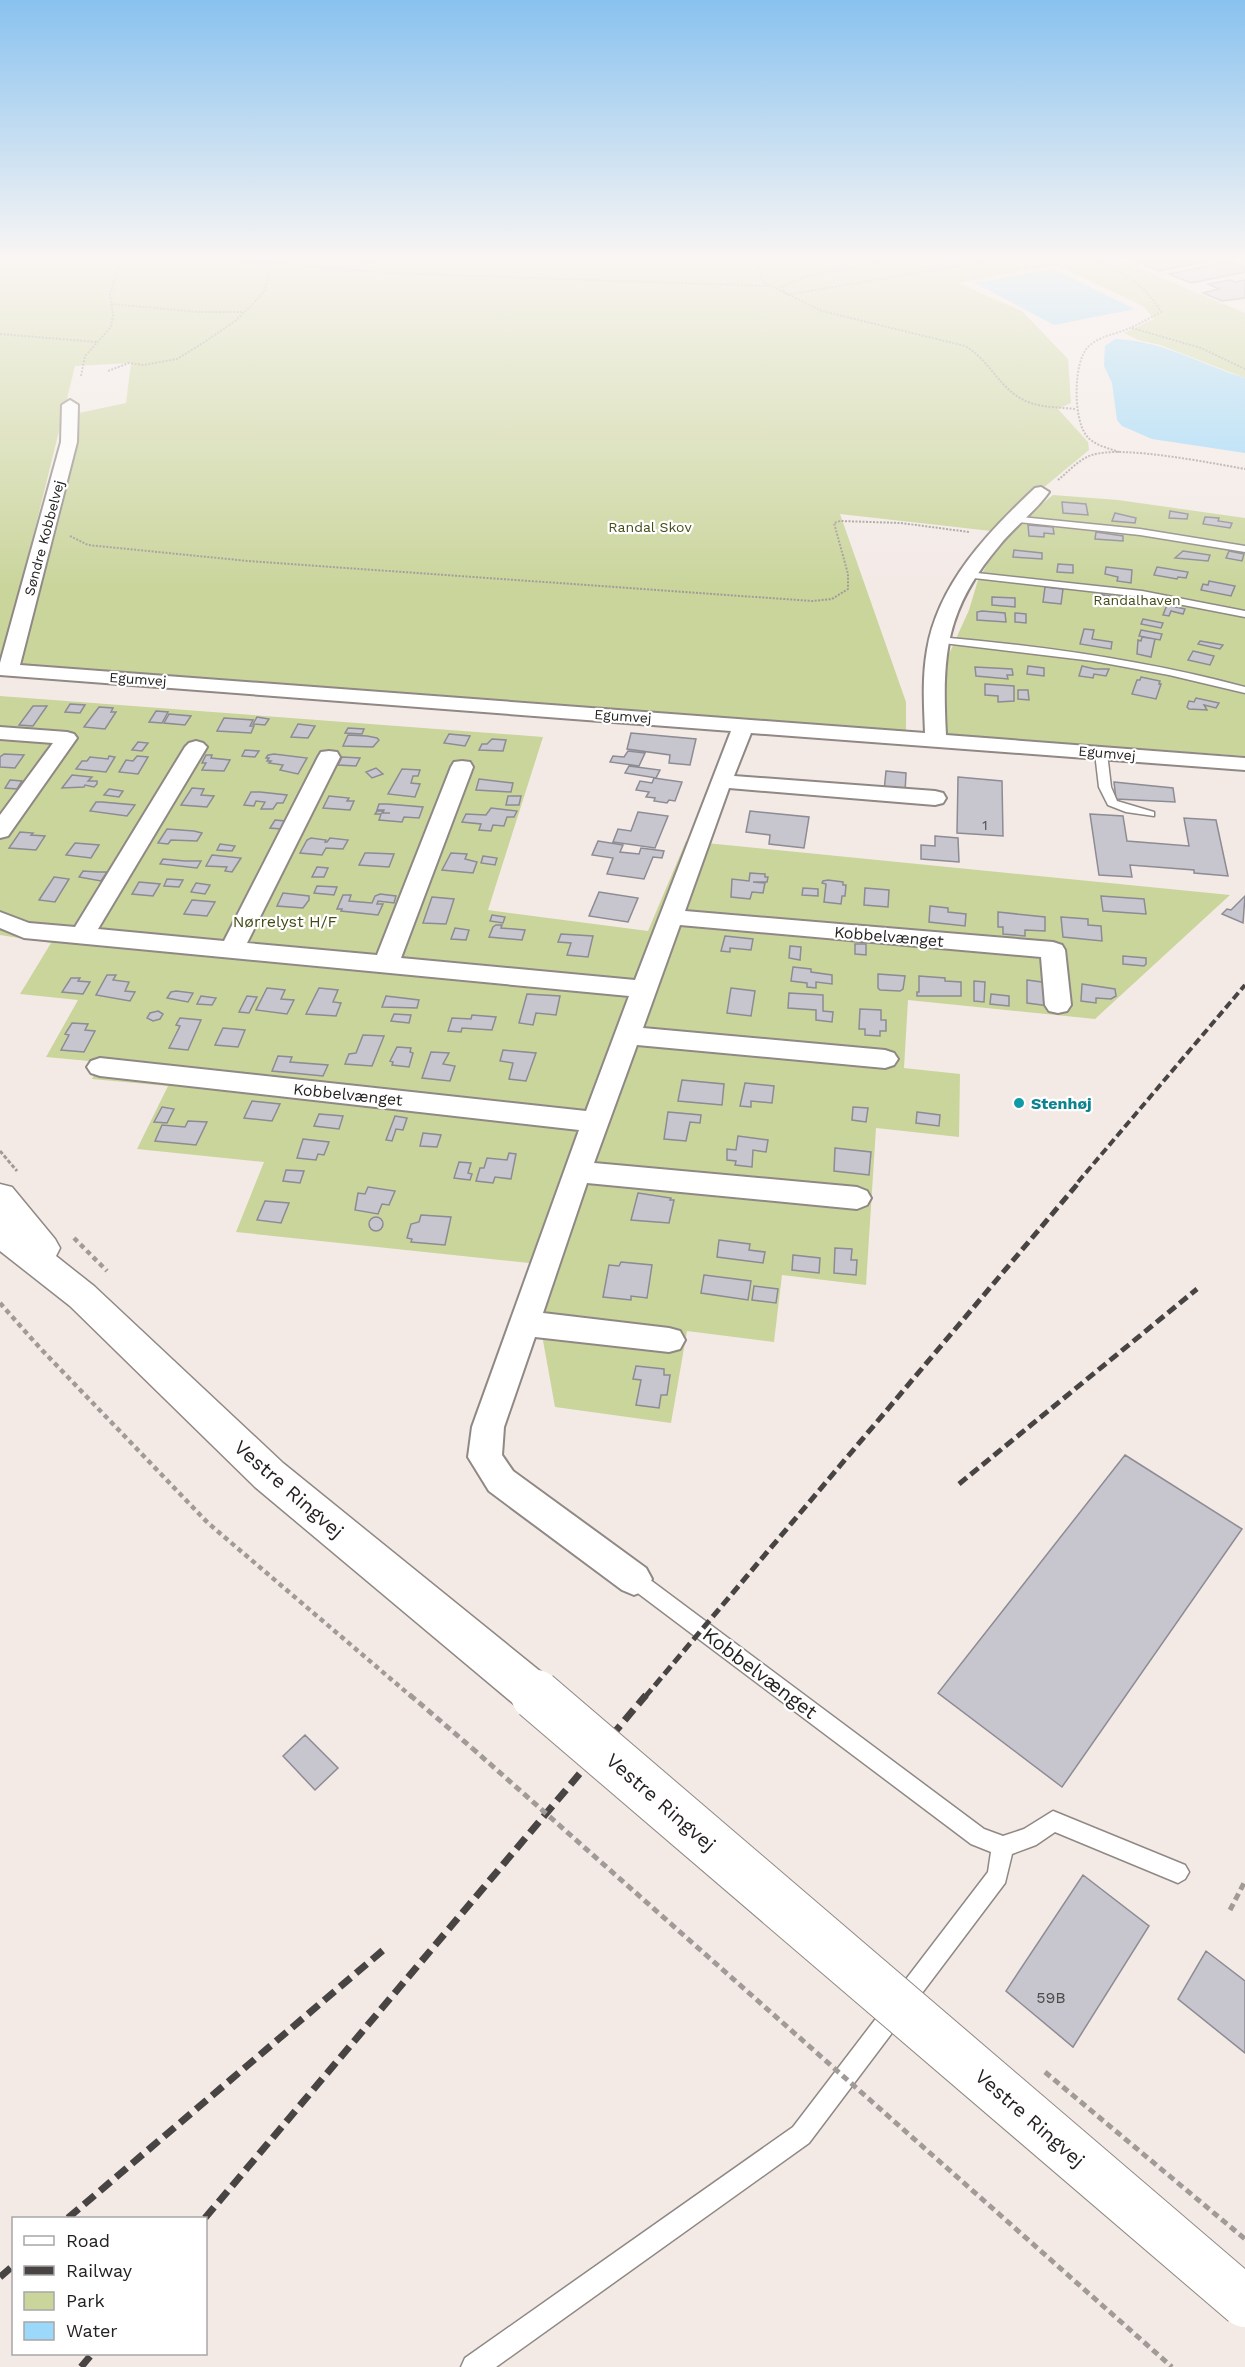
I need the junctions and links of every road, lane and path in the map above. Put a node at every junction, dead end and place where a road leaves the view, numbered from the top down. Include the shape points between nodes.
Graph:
1 (83, 366) edge
2 (120, 366) edge
3 (990, 366) edge
4 (1080, 366) edge
5 (108, 371) dead end
6 (81, 376) dead end
7 (70, 405) dead end
8 (1076, 409) junction
9 (1101, 445) junction
10 (1119, 452) junction
11 (1093, 454) junction
12 (1245, 469) edge
13 (1041, 492) joint
14 (1012, 519) junction
15 (67, 535) dead end
16 (996, 537) junction
17 (1245, 549) edge
18 (968, 575) junction
19 (1245, 614) edge
20 (939, 640) junction
21 (5, 669) edge
22 (1245, 690) edge
23 (744, 725) junction
24 (0, 733) edge
25 (936, 740) junction
26 (196, 747) dead end
27 (1101, 753) junction
28 (329, 757) dead end
29 (1245, 764) edge
30 (462, 767) dead end
31 (721, 781) junction
32 (935, 798) dead end
33 (1150, 814) dead end
34 (0, 831) edge
35 (671, 917) junction
36 (0, 920) edge
37 (82, 935) junction
38 (232, 949) junction
39 (386, 964) junction
40 (645, 989) junction
41 (1058, 1005) dead end
42 (627, 1035) junction
43 (885, 1059) dead end
44 (100, 1067) dead end
45 (596, 1122) junction
46 (0, 1151) edge
47 (577, 1172) junction
48 (11, 1187) edge
49 (857, 1198) dead end
50 (67, 1229) dead end
51 (0, 1232) edge
52 (98, 1288) junction
53 (0, 1303) edge
54 (524, 1323) junction
55 (669, 1340) dead end
56 (634, 1579) joint
57 (1003, 1846) junction
58 (1178, 1872) dead end
59 (1245, 1881) edge
60 (1230, 1910) dead end
61 (1245, 2302) edge
62 (474, 2367) edge
63 (1172, 2367) edge

1 - 6 path
2 - 5 path
3 - 8 path via 1017,397
4 - 8 path
7 - 21 street, Søndre Kobbelvej via 69,442
8 - 9 path via 1086,435
9 - 10 path
9 - 11 path
10 - 11 path
10 - 12 path
11 - 13 path
13 - 14 street
14 - 16 street
14 - 17 lane via 1100,526
15 - 16 path via 88,545 248,561 812,601 832,599 848,589 848,574 834,524 840,521 901,524
16 - 18 street
18 - 19 lane via 1119,590
18 - 20 street via 950,605
20 - 22 lane via 1084,655
20 - 25 street via 934,678
21 - 23 street, Egumvej
23 - 25 street, Egumvej
23 - 31 street, Kobbelvænget
24 - 34 street via 67,738
25 - 27 street, Egumvej
26 - 37 street
27 - 29 street, Egumvej
27 - 33 lane via 1105,787 1112,803
28 - 38 street
30 - 39 street
31 - 32 street
31 - 35 street, Kobbelvænget
35 - 40 street, Kobbelvænget
35 - 41 street, Kobbelvænget via 1053,950
36 - 37 street via 24,930
37 - 38 street
38 - 39 street
39 - 40 street
40 - 42 street, Kobbelvænget
42 - 43 street
42 - 45 street, Kobbelvænget
44 - 45 street, Kobbelvænget
45 - 47 street, Kobbelvænget
46 - 48 path
47 - 49 street
47 - 54 street, Kobbelvænget
48 - 52 main road, Vestre Ringvej
50 - 52 path
51 - 52 main road, Vestre Ringvej
52 - 61 main road, Vestre Ringvej, bridge via 269,1475 536,1695
53 - 63 path, bridge via 208,1523 472,1748
54 - 55 street
54 - 56 street, Kobbelvænget via 488,1427 485,1457 501,1481
56 - 57 lane, Kobbelvænget via 978,1837
57 - 58 lane via 1029,1838 1053,1821
57 - 62 lane via 998,1876 801,2135
59 - 60 path

